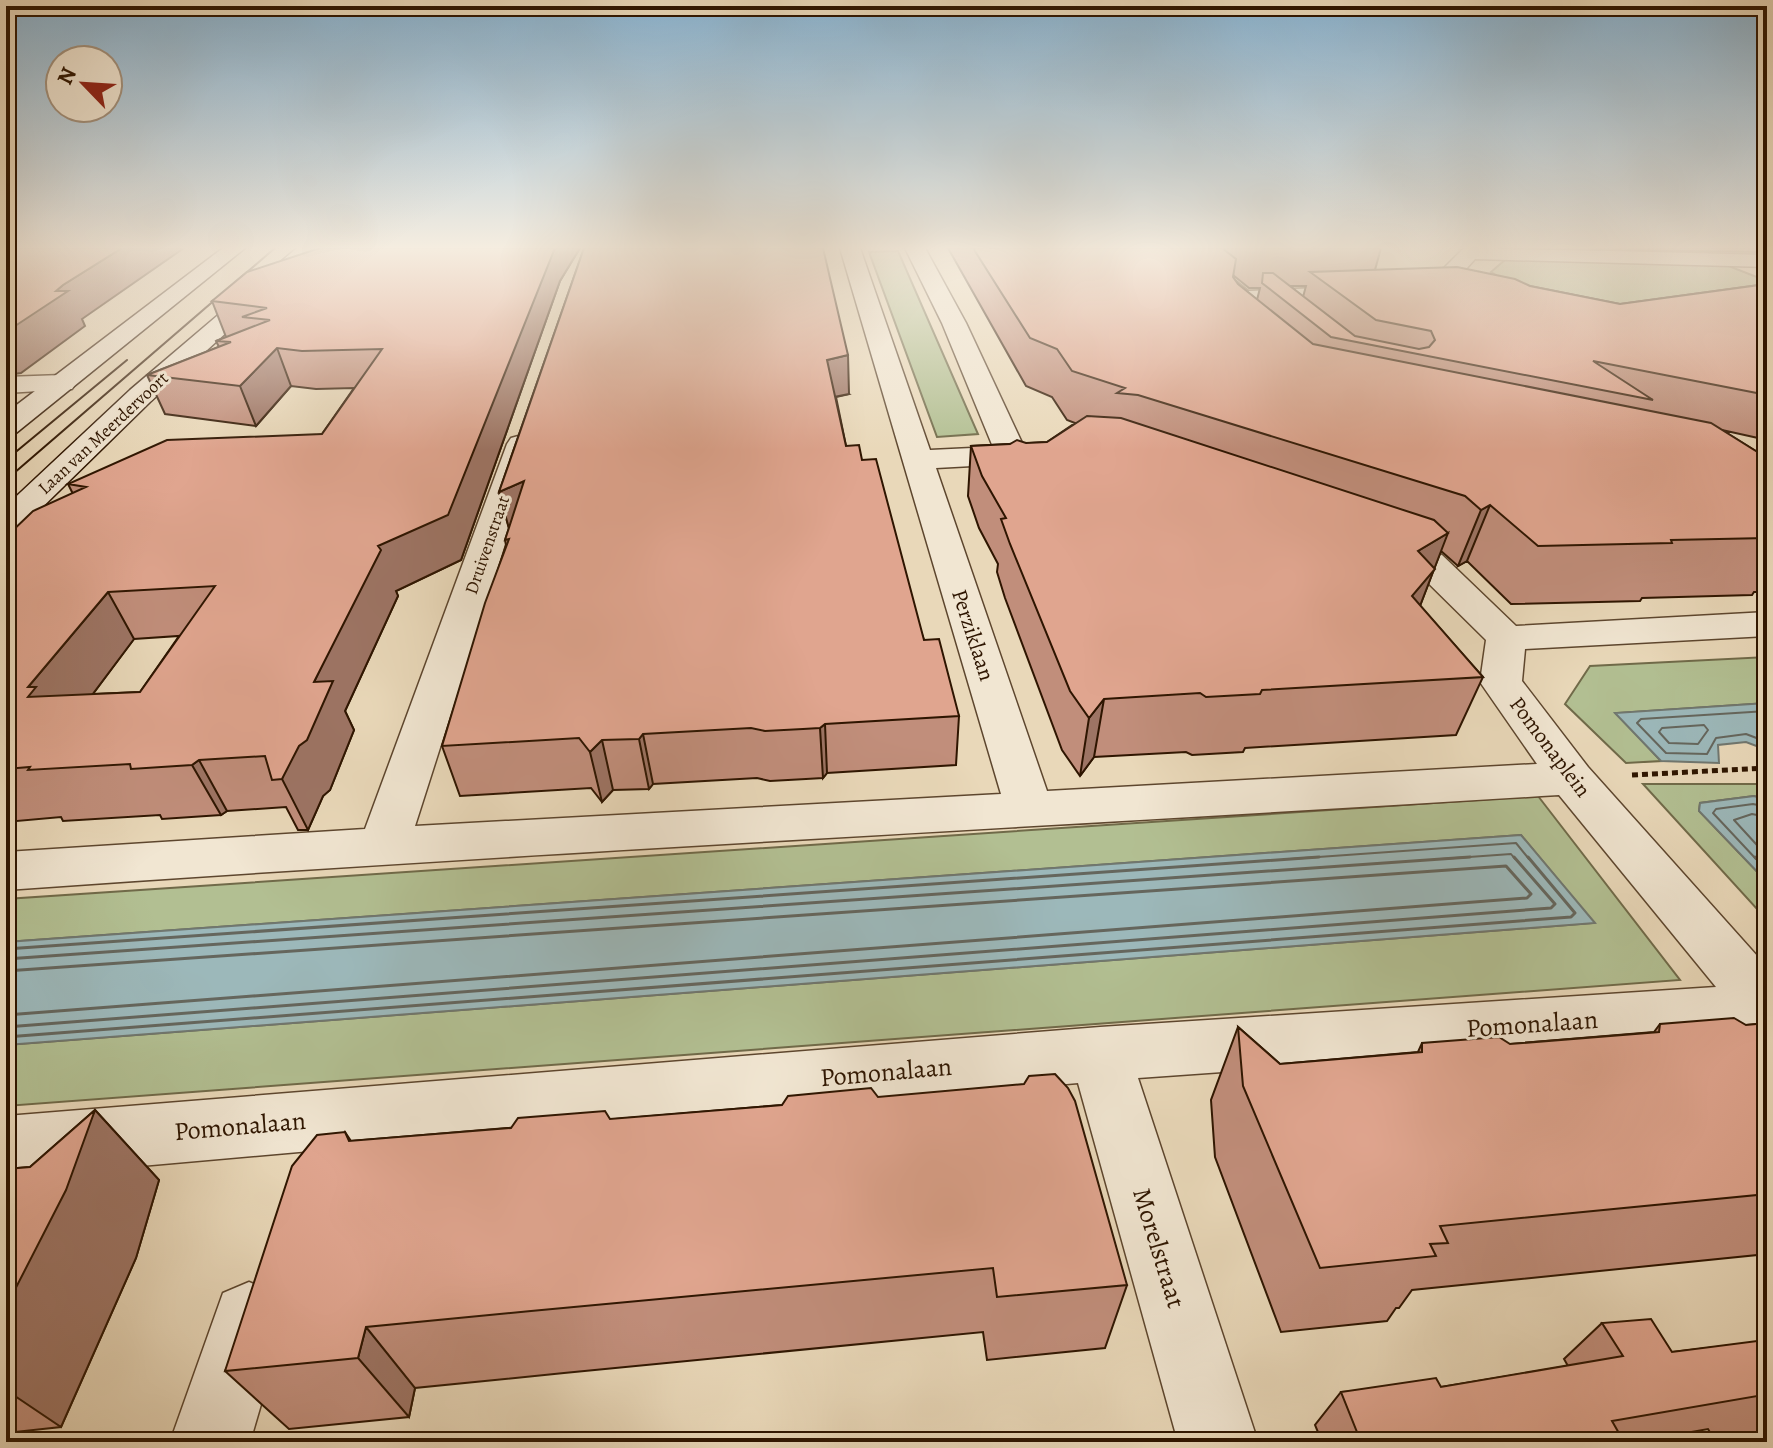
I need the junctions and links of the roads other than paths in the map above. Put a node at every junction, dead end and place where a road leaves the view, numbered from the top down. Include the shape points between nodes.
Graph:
1 (148, 316) edge
2 (232, 316) edge
3 (871, 316) edge
4 (950, 316) edge
5 (1294, 316) edge
6 (1307, 326) edge
7 (62, 383) junction
8 (6, 385) edge
9 (534, 407) edge
10 (7, 425) edge
11 (1056, 453) edge
12 (1012, 455) junction
13 (916, 460) junction
14 (6, 524) edge
15 (1355, 537) edge
16 (1767, 624) edge
17 (1506, 638) junction
18 (1571, 778) junction
19 (1030, 811) junction
20 (385, 843) junction
21 (6, 871) edge
22 (1767, 1008) edge
23 (1100, 1054) junction
24 (6, 1147) edge
25 (266, 1266) edge
26 (210, 1442) edge
27 (1218, 1442) edge

1 - 7 street
2 - 14 street, Laan van Meerdervoort
3 - 13 street, Perziklaan
4 - 12 street
5 - 6 street
7 - 8 street
7 - 10 street
9 - 20 street, Druivenstraat
11 - 12 street
12 - 13 street
13 - 19 street, Perziklaan
15 - 17 street via 1429,563
16 - 17 street
17 - 18 street, Pomonaplein via 1501,682
18 - 19 street
18 - 22 street, Pomonaplein
19 - 20 street
20 - 21 street
22 - 23 street, Pomonalaan
23 - 24 street, Pomonalaan via 304,1149
23 - 27 street, Morelstraat
25 - 26 street

